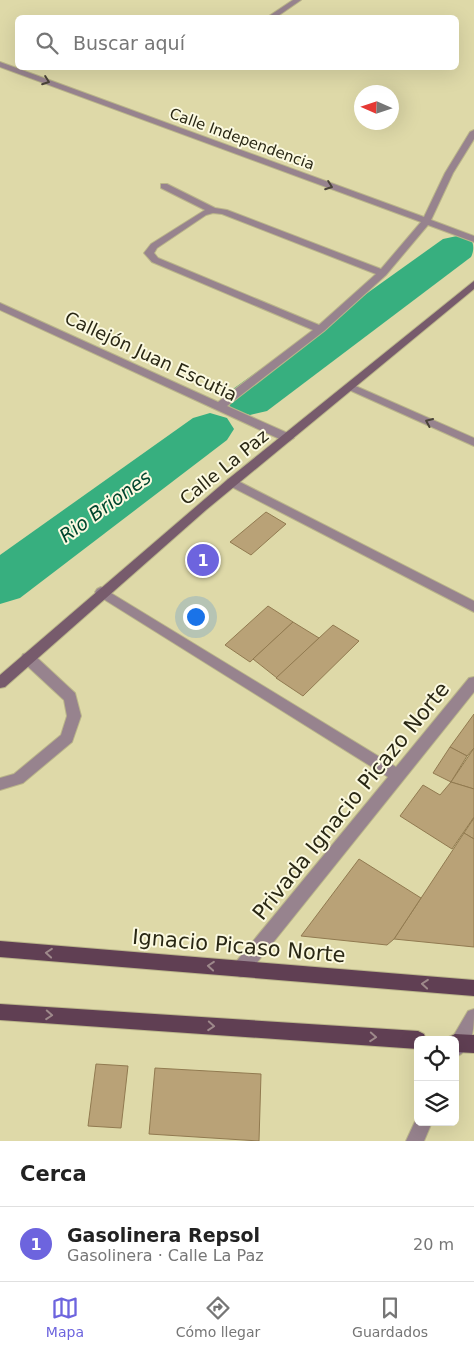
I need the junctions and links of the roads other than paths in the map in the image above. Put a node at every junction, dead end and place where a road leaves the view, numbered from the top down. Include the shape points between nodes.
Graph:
1 (298, 0) edge
2 (274, 15) edge
3 (0, 64) edge
4 (15, 70) edge
5 (16, 70) edge
6 (474, 132) edge
7 (164, 186) dead end
8 (213, 210) junction
9 (426, 222) junction
10 (474, 239) edge
11 (383, 273) junction
12 (474, 284) edge
13 (0, 306) edge
14 (320, 329) junction
15 (351, 387) junction
16 (219, 406) junction
17 (288, 438) junction
18 (474, 442) edge
19 (232, 482) junction
20 (102, 592) junction
21 (474, 607) edge
22 (28, 658) junction
23 (474, 682) edge
24 (0, 683) edge
25 (398, 776) junction
26 (0, 784) edge
27 (0, 949) edge
28 (242, 969) junction
29 (474, 988) edge
30 (0, 1012) edge
31 (474, 1017) edge
32 (414, 1040) edge
33 (461, 1045) edge
34 (421, 1126) edge
35 (415, 1141) edge

1 - 2 street
3 -> 4 street, Calle Independencia
5 -> 9 street, Calle Independencia
6 - 9 street via 449,173
7 - 8 street
8 - 11 street
8 - 14 street via 203,213 154,246 149,254 155,260
9 - 10 street, Calle Independencia
9 - 11 street
11 - 14 street
12 - 15 main road, Calle La Paz
13 - 16 street, Callejón Juan Escutia
14 - 16 street
15 - 17 main road, Calle La Paz
18 -> 15 street
16 - 17 street, Callejón Juan Escutia
17 - 19 main road, Calle La Paz
19 - 20 main road, Calle La Paz
19 - 21 street
20 - 22 main road, Calle La Paz
20 - 25 street
22 - 24 main road, Calle La Paz
22 - 26 street via 70,697 74,716 67,738 18,779
23 - 25 street, Privada Ignacio Picazo Norte
25 - 28 street, Privada Ignacio Picazo Norte
28 -> 27 main road, Ignacio Picaso Norte
29 -> 28 main road, Ignacio Picaso Norte
30 -> 32 main road
31 - 33 street
34 - 35 street

